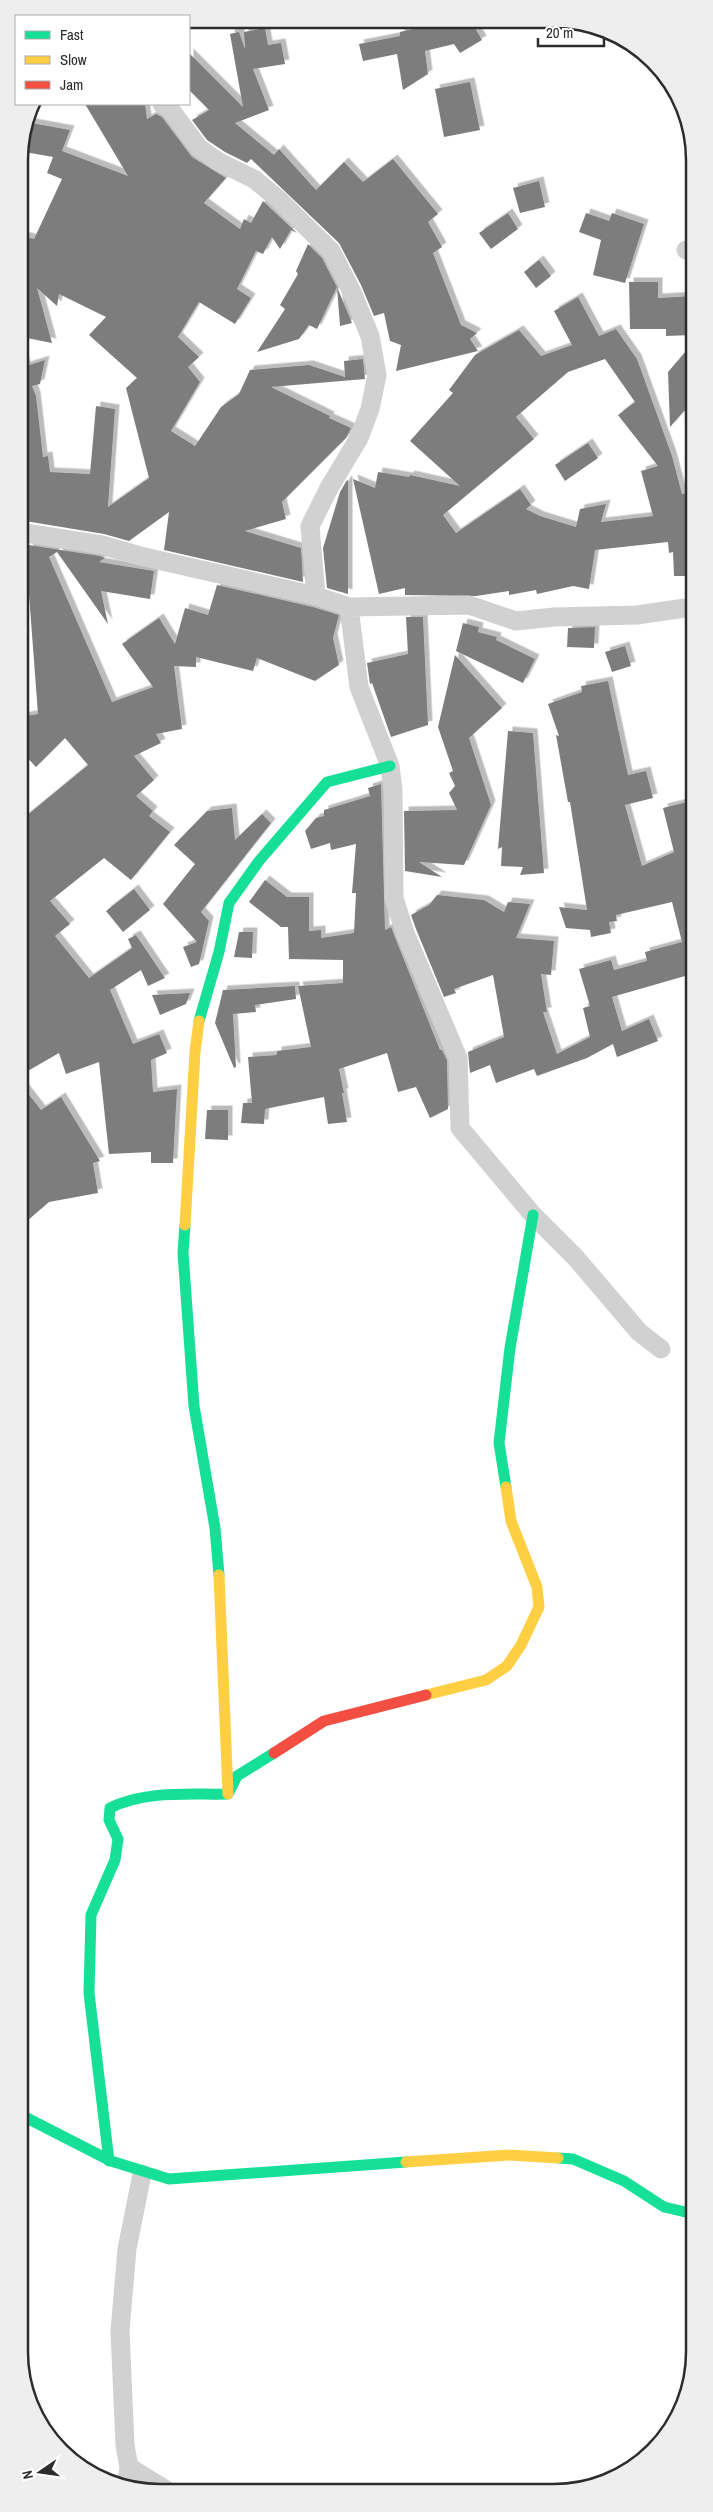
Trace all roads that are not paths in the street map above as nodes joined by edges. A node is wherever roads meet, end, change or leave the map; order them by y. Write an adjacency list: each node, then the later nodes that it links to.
1 (164, 105): 3 (street)
2 (28, 533): 3 (street)
3 (316, 596): 4 (street)
4 (349, 607): 5 (street); 6 (street)
5 (686, 608)
6 (390, 766): 7 (street); 9 (street)
7 (533, 1215): 8 (street); 9 (street)
8 (661, 1350)
9 (228, 1794): 11 (street)
10 (28, 2119): 11 (street)
11 (109, 2161): 12 (street)
12 (142, 2174): 13 (street); 14 (street)
13 (685, 2212)
14 (129, 2467): 15 (street); 16 (street)
15 (127, 2480)
16 (157, 2484)

